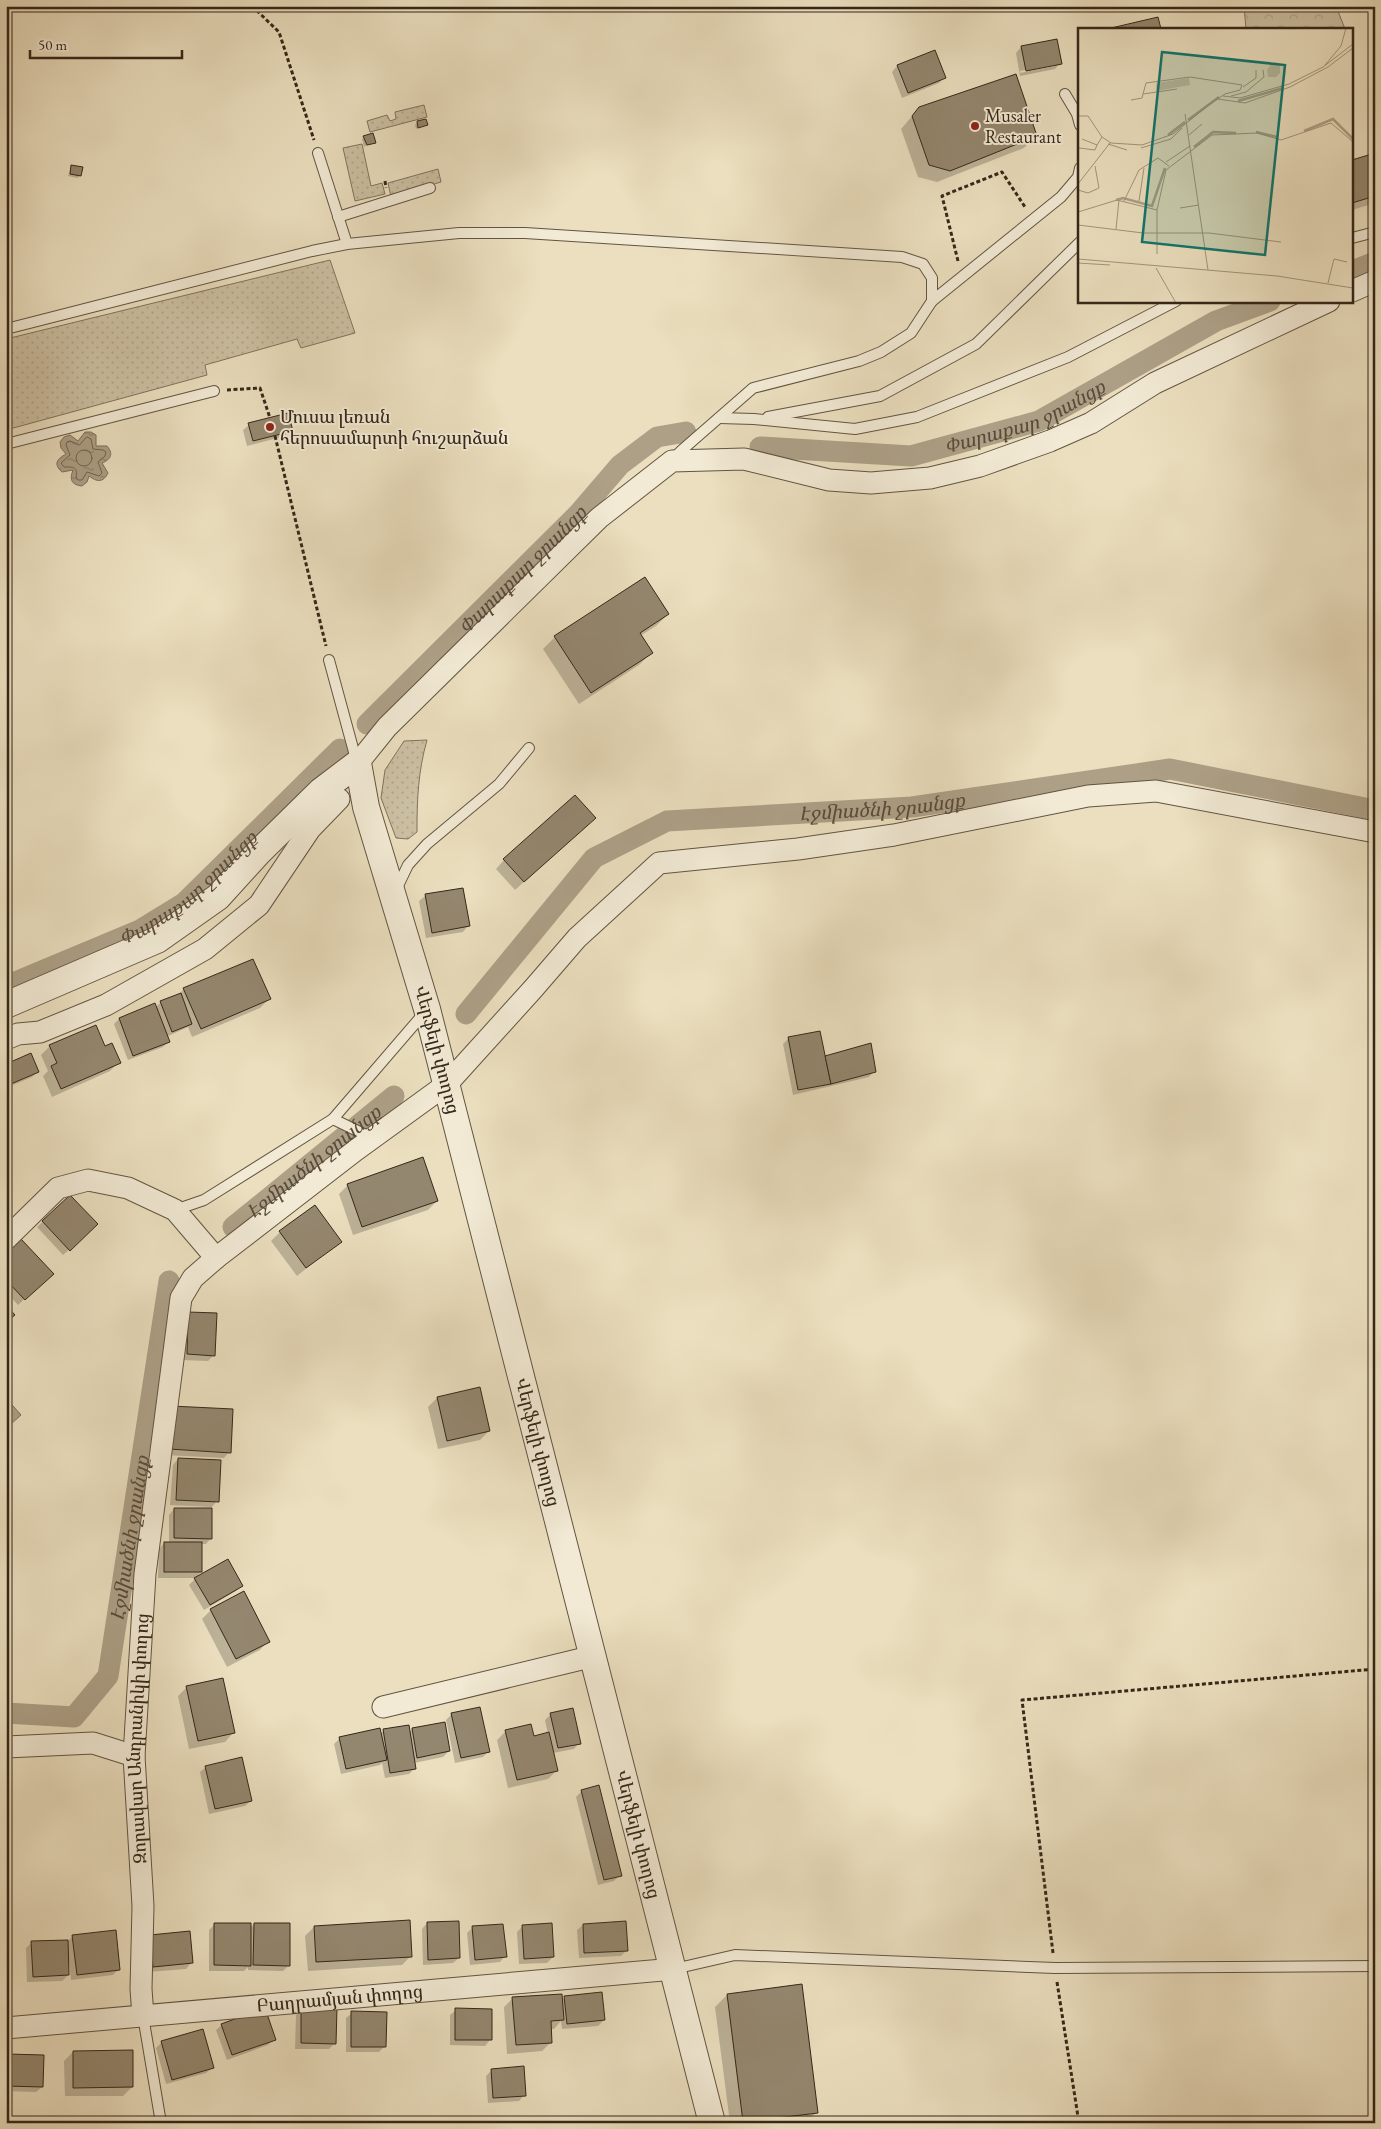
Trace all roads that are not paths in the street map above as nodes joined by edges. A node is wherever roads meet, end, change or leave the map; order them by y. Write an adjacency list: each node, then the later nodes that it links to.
1 (1064, 94): 2 (lane)
2 (1078, 118)
3 (318, 153): 6 (lane)
4 (1078, 177): 13 (lane)
5 (430, 188): 6 (lane)
6 (338, 217): 9 (lane)
7 (1375, 232): 8 (lane)
8 (1354, 237)
9 (347, 244): 13 (lane); 16 (lane)
10 (1078, 244): 19 (lane)
11 (1375, 281): 12 (street)
12 (1354, 290)
13 (932, 301): 18 (lane)
14 (1174, 302): 19 (lane)
15 (1327, 302): 21 (street)
16 (6, 329)
17 (214, 391): 20 (lane)
18 (719, 418): 19 (lane); 21 (lane)
19 (754, 419)
20 (6, 444)
21 (672, 461): 24 (street)
22 (328, 655): 24 (lane)
23 (528, 748): 29 (lane)
24 (358, 763): 26 (street); 27 (street, Վերֆելի փողոց)
25 (339, 799): 26 (street); 27 (street); 32 (street)
26 (311, 800): 30 (street)
27 (366, 807): 29 (street, Վերֆելի փողոց)
28 (1375, 832): 33 (street, Զորավար Անդրանիկի փողոց)
29 (393, 895): 31 (street, Վերֆելի փողոց)
30 (6, 1005)
31 (427, 1009): 33 (street, Վերֆելի փողոց); 34 (lane)
32 (6, 1039)
33 (447, 1084): 35 (street, Զորավար Անդրանիկի փողոց); 39 (street, Վերֆելի փողոց)
34 (335, 1121): 35 (lane); 36 (lane)
35 (368, 1136): 38 (street, Զորավար Անդրանիկի փողոց)
36 (175, 1210): 37 (street); 38 (street)
37 (6, 1240)
38 (216, 1258): 42 (street, Զորավար Անդրանիկի փողոց)
39 (594, 1656): 40 (street); 44 (street, Վերֆելի փողոց)
40 (383, 1707)
41 (6, 1747): 42 (street)
42 (134, 1756): 45 (street, Զորավար Անդրանիկի փողոց)
43 (1375, 1966): 44 (lane)
44 (674, 1969): 45 (street, Բաղրամյան փողոց); 48 (street, Վերֆելի փողոց)
45 (142, 2016): 46 (street, Բաղրամյան փողոց); 47 (lane)
46 (6, 2028)
47 (161, 2123)
48 (712, 2123)

